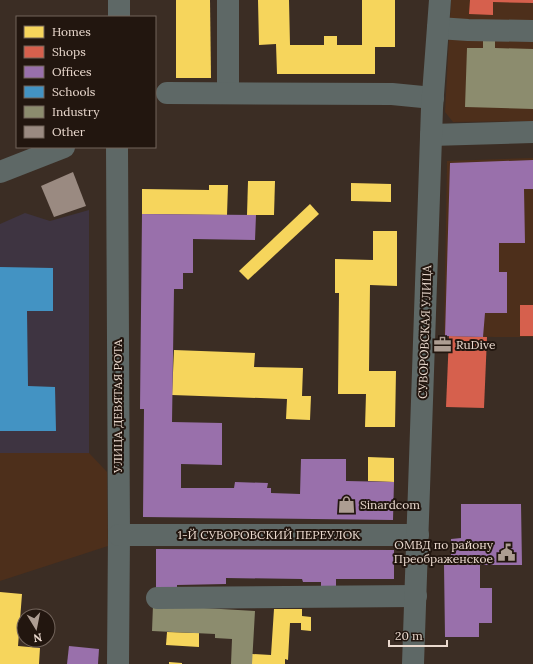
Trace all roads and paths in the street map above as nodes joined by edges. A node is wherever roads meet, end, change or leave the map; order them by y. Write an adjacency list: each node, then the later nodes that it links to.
1 (119, 0): 4 (street)
2 (228, 0): 8 (street)
3 (440, 0): 5 (street, СУВОРОВСКАЯ УЛИЦА)
4 (119, 16)
5 (438, 28): 6 (street); 9 (street, СУВОРОВСКАЯ УЛИЦА)
6 (533, 31)
7 (167, 93): 8 (street)
8 (228, 93): 9 (street)
9 (433, 98): 11 (street, СУВОРОВСКАЯ УЛИЦА)
10 (533, 132): 11 (street)
11 (431, 135): 16 (street, СУВОРОВСКАЯ УЛИЦА)
12 (61, 148): 14 (street)
13 (118, 148): 15 (street, УЛИЦА ДЕВЯТАЯ РОТА)
14 (0, 172)
15 (119, 535): 16 (street, 1-Й СУВОРОВСКИЙ ПЕРЕУЛОК); 19 (street, УЛИЦА ДЕВЯТАЯ РОТА)
16 (418, 535): 17 (street, СУВОРОВСКАЯ УЛИЦА)
17 (416, 596): 18 (street); 20 (street, СУВОРОВСКАЯ УЛИЦА)
18 (157, 598)
19 (118, 664)
20 (413, 664)

